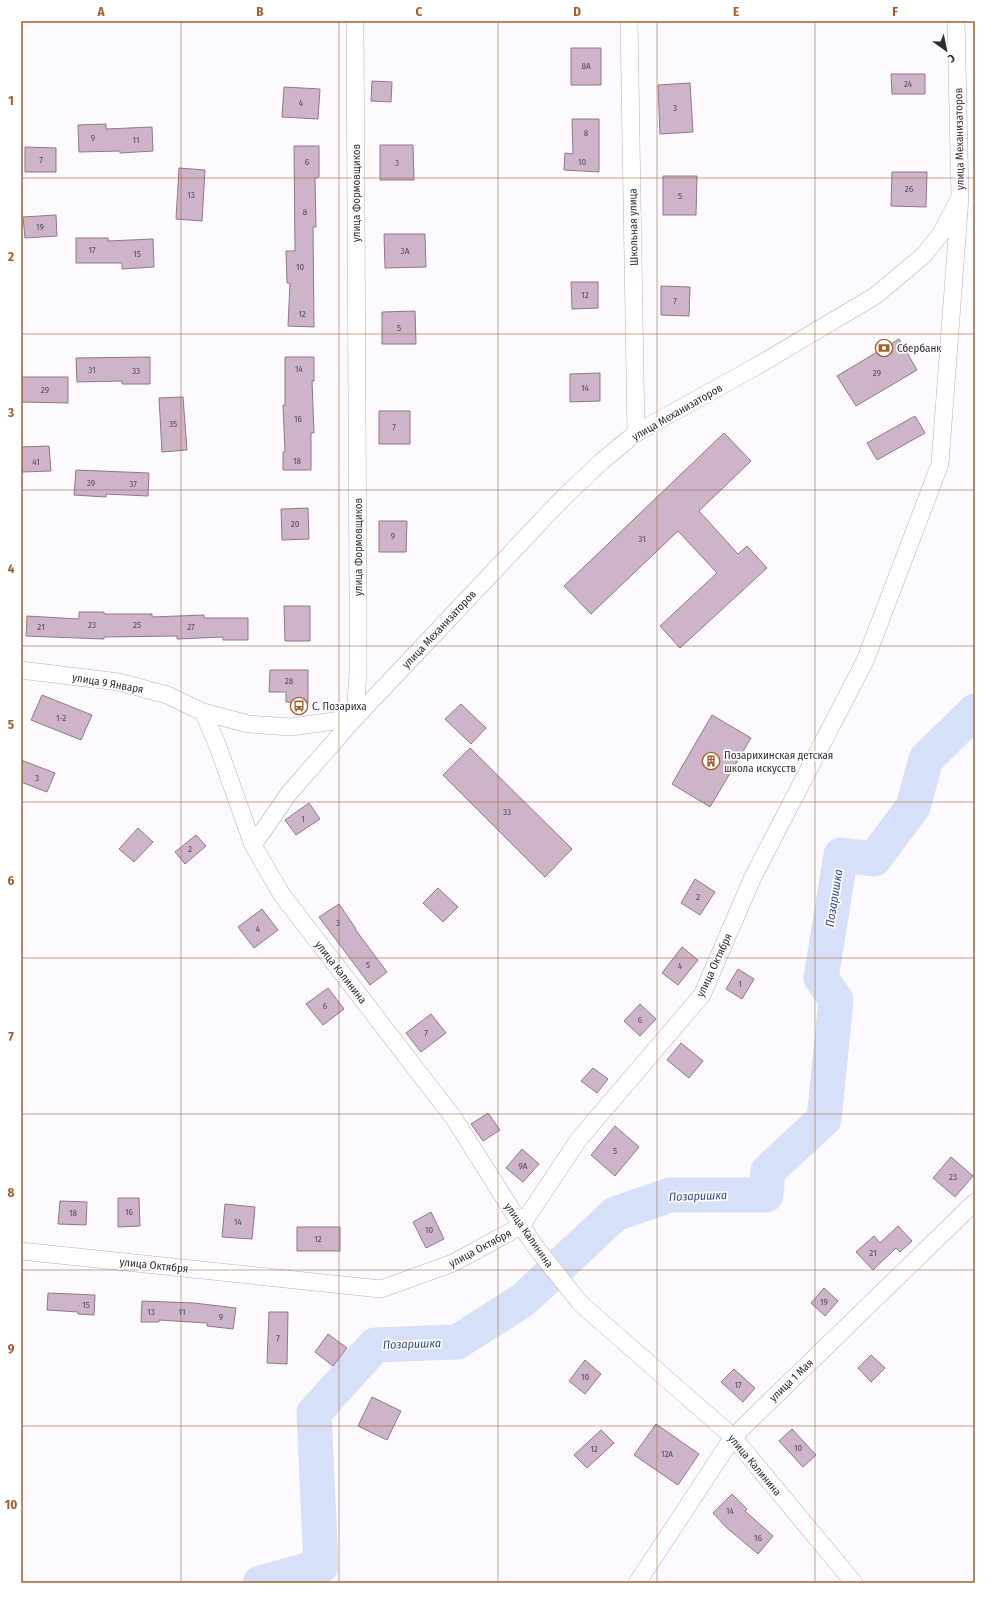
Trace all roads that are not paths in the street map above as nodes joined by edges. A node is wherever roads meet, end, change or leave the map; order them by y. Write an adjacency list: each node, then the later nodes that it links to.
1 (355, 21): 8 (street, улица Формовщиков)
2 (629, 21): 5 (street, Школьная улица)
3 (956, 21): 4 (street, улица Механизаторов)
4 (960, 197): 5 (street, улица Механизаторов); 11 (street, улица Октября)
5 (636, 433): 8 (street, улица Механизаторов)
6 (23, 673): 7 (street, улица 9 Января)
7 (203, 712): 8 (street, улица 9 Января); 9 (street, улица Калинина)
8 (355, 718): 9 (street, улица Механизаторов)
9 (253, 845): 11 (street, улица Калинина)
10 (975, 1202): 13 (street, улица 1 Мая)
11 (520, 1226): 12 (street, улица Октября); 13 (street, улица Калинина)
12 (21, 1251)
13 (733, 1437): 14 (street, улица 1 Мая); 15 (street, улица Калинина)
14 (637, 1583)
15 (854, 1583)

